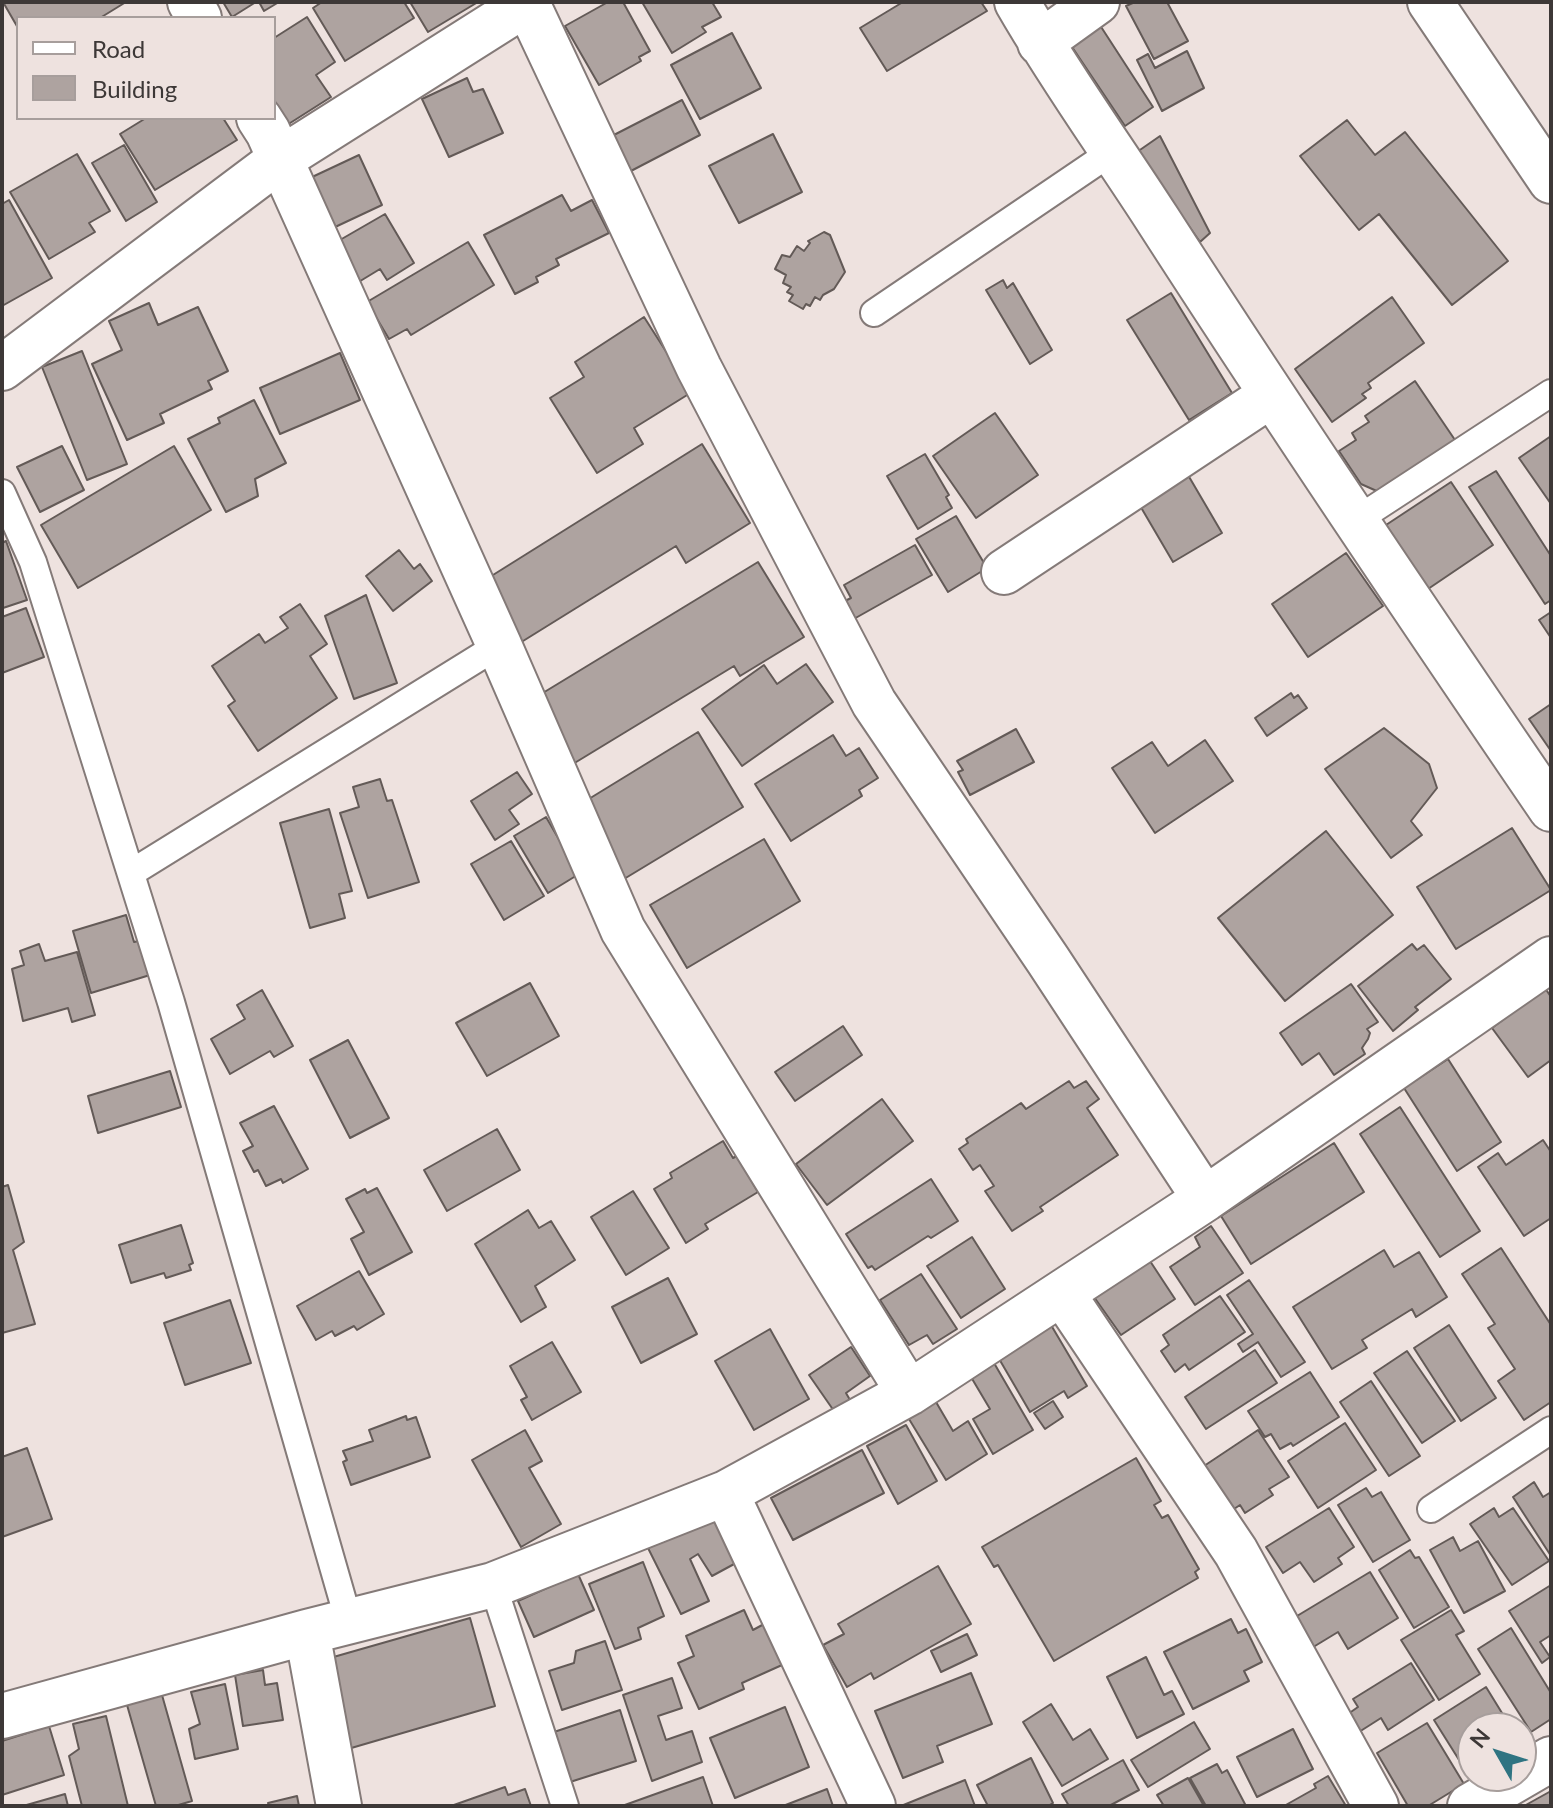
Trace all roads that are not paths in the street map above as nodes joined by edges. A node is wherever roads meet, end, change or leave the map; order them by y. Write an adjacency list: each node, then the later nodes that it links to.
1 (1017, 2): 5 (street)
2 (1097, 2): 5 (street)
3 (1430, 2): 9 (street)
4 (528, 3): 8 (street); 21 (street)
5 (1040, 43): 7 (street)
6 (260, 120): 8 (street)
7 (1113, 151): 10 (lane); 13 (street)
8 (279, 160): 11 (street); 17 (street)
9 (1551, 181)
10 (874, 313)
11 (2, 368)
12 (1551, 393): 15 (lane)
13 (1271, 395): 15 (street); 16 (street)
14 (2, 493): 19 (lane)
15 (1355, 521): 18 (street)
16 (1004, 572)
17 (499, 645): 19 (lane); 23 (street)
18 (1551, 809)
19 (131, 873): 28 (lane)
20 (1551, 959): 21 (street)
21 (1205, 1199): 22 (street)
22 (1062, 1293): 23 (street); 35 (street)
23 (909, 1393): 25 (street)
24 (1551, 1430): 26 (lane)
25 (726, 1493): 27 (street); 34 (street)
26 (1431, 1509)
27 (493, 1585): 28 (street); 33 (lane)
28 (349, 1622): 29 (street)
29 (307, 1632): 30 (street); 32 (street)
30 (2, 1716)
31 (1551, 1759): 36 (street)
32 (339, 1806)
33 (565, 1806)
34 (873, 1806)
35 (1376, 1806)
36 (1470, 1806)

